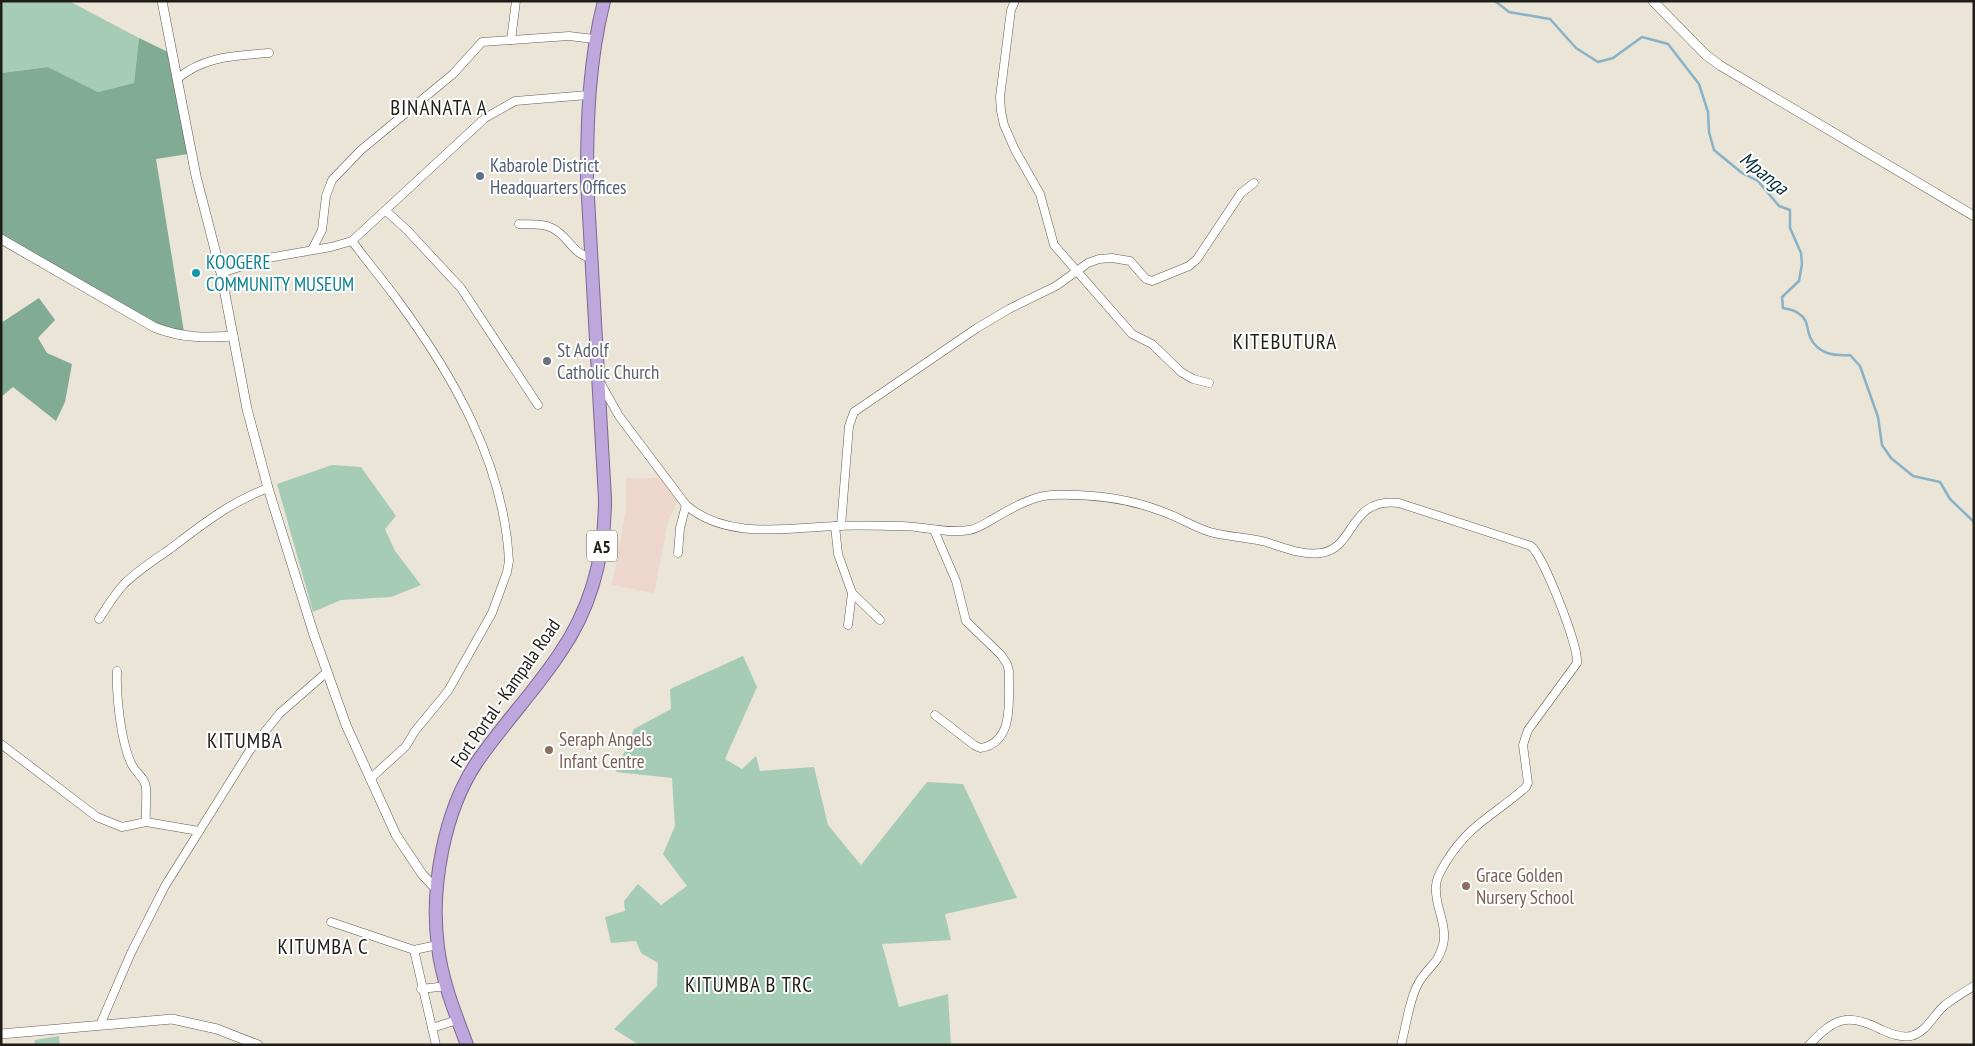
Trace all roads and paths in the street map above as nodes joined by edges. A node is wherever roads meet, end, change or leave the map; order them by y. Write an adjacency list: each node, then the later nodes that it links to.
1 (162, 1): 9 (street)
2 (516, 1): 7 (street)
3 (604, 1): 6 (highway, Fort Portal - Kampala Road / A5)
4 (1015, 1): 19 (street)
5 (1653, 1): 13 (street)
6 (594, 39): 7 (street); 10 (highway, Fort Portal - Kampala Road / A5)
7 (511, 40): 17 (street)
8 (268, 53): 9 (street)
9 (177, 79): 20 (street)
10 (588, 95): 12 (street); 18 (highway, Fort Portal - Kampala Road / A5)
11 (1254, 183): 19 (street)
12 (386, 211): 16 (street); 24 (street)
13 (1974, 216)
14 (519, 224): 18 (street)
15 (1, 238): 21 (street)
16 (352, 240): 17 (street); 38 (street)
17 (312, 250): 20 (street)
18 (593, 258): 22 (highway, Fort Portal - Kampala Road / A5)
19 (1075, 271): 23 (street); 27 (street)
20 (221, 273): 21 (street)
21 (234, 336): 25 (street)
22 (598, 381): 26 (street); 41 (highway, Fort Portal - Kampala Road / A5)
23 (1208, 383)
24 (538, 405)
25 (268, 488): 31 (street); 35 (street)
26 (686, 505): 27 (street); 29 (street)
27 (838, 526): 28 (street); 30 (street)
28 (934, 530): 36 (street); 55 (street)
29 (678, 553)
30 (852, 593): 32 (street); 33 (street)
31 (99, 619)
32 (880, 620)
33 (848, 625)
34 (118, 671): 39 (street)
35 (327, 672): 38 (street); 40 (street)
36 (935, 715)
37 (1, 744): 39 (street)
38 (370, 779): 41 (street)
39 (146, 822): 40 (street)
40 (199, 831): 49 (street)
41 (437, 890): 43 (highway, Fort Portal - Kampala Road / A5)
42 (331, 922): 44 (street)
43 (438, 946): 44 (street); 45 (highway, Fort Portal - Kampala Road / A5)
44 (414, 950): 47 (street)
45 (447, 986): 47 (street); 48 (highway, Fort Portal - Kampala Road / A5)
46 (1974, 986): 56 (street)
47 (421, 988): 50 (street)
48 (457, 1020): 50 (street); 54 (highway, Fort Portal - Kampala Road / A5)
49 (100, 1024): 51 (street); 52 (street)
50 (432, 1028): 53 (street)
51 (1, 1034)
52 (258, 1045)
53 (436, 1045)
54 (468, 1045)
55 (1401, 1045)
56 (1809, 1045)

